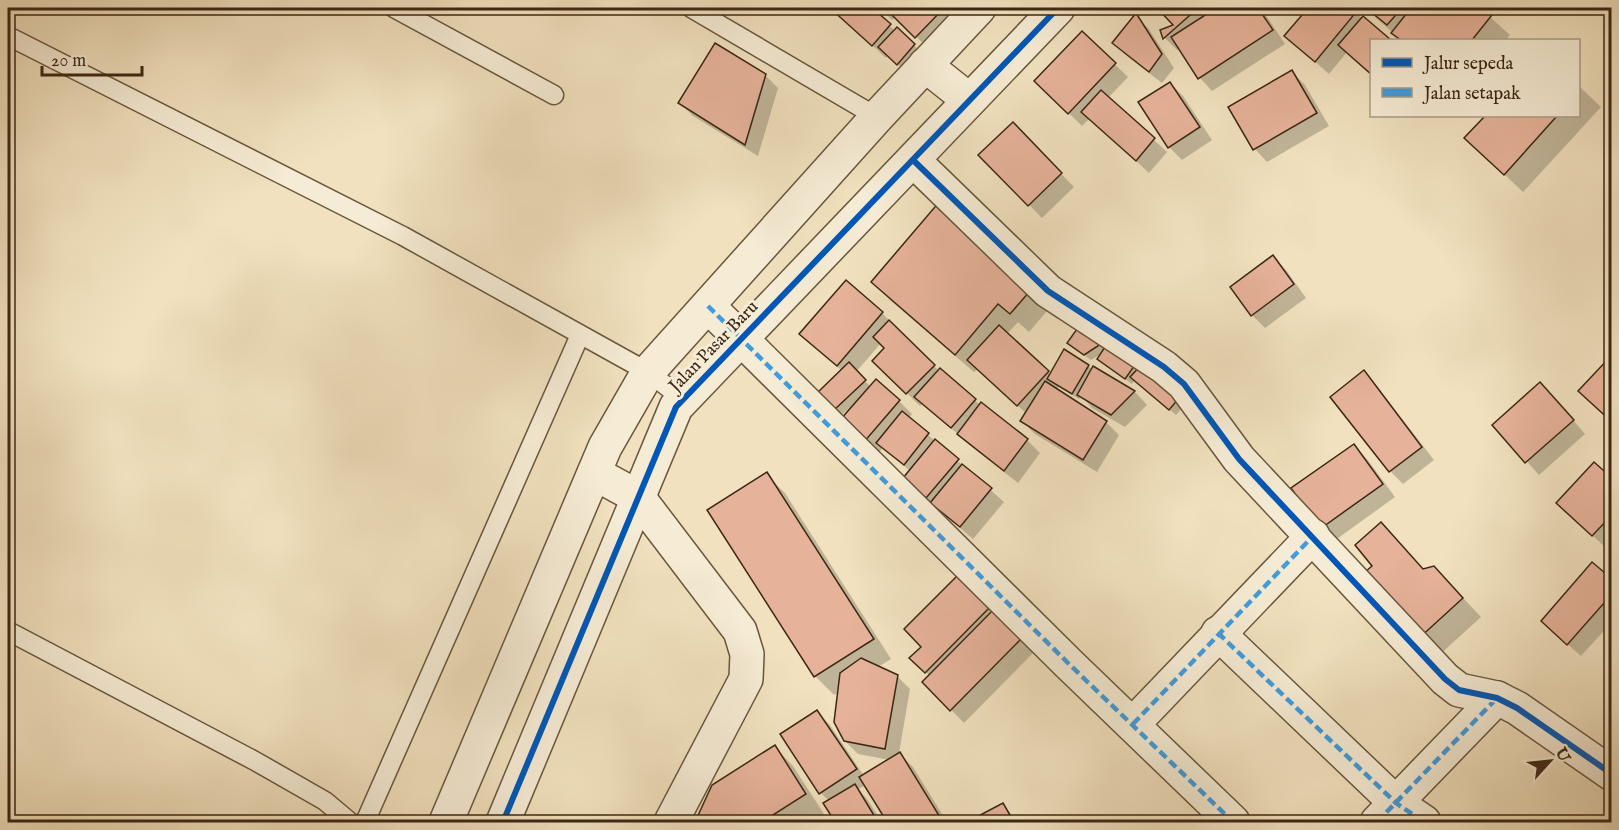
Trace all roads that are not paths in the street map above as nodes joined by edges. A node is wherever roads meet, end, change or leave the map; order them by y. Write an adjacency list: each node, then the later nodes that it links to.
1 (394, 8): 7 (lane)
2 (691, 8): 9 (lane)
3 (979, 8): 6 (street, Jalan Pasar Baru)
4 (1058, 8): 8 (street, Jalan Pasar Baru)
5 (8, 36): 12 (lane)
6 (925, 65): 8 (street); 9 (street, Jalan Pasar Baru)
7 (554, 95)
8 (969, 100): 10 (street, Jalan Pasar Baru)
9 (877, 117): 11 (street, Jalan Pasar Baru)
10 (913, 160): 13 (street, Jalan Pasar Baru); 18 (street)
11 (708, 306): 13 (street); 14 (street, Jalan Pasar Baru)
12 (580, 335): 14 (lane); 28 (lane)
13 (741, 338): 15 (street, Jalan Pasar Baru); 22 (street)
14 (648, 372): 15 (lane); 16 (street, Jalan Pasar Baru)
15 (683, 399): 17 (street, Jalan Pasar Baru)
16 (594, 473): 17 (street); 24 (street, Jalan Pasar Baru)
17 (638, 497): 26 (street, Jalan Pasar Baru); 30 (street)
18 (1313, 536): 20 (street); 21 (street)
19 (8, 631): 27 (lane)
20 (1218, 633): 22 (street); 25 (street)
21 (1497, 698): 23 (street); 25 (street)
22 (1133, 724): 31 (street)
23 (1611, 774)
24 (462, 785): 26 (street); 29 (street, Jalan Pasar Baru)
25 (1386, 813): 32 (street)
26 (506, 814)
27 (350, 822)
28 (365, 822)
29 (446, 822)
30 (671, 822)
31 (1233, 822)
32 (1424, 822)

